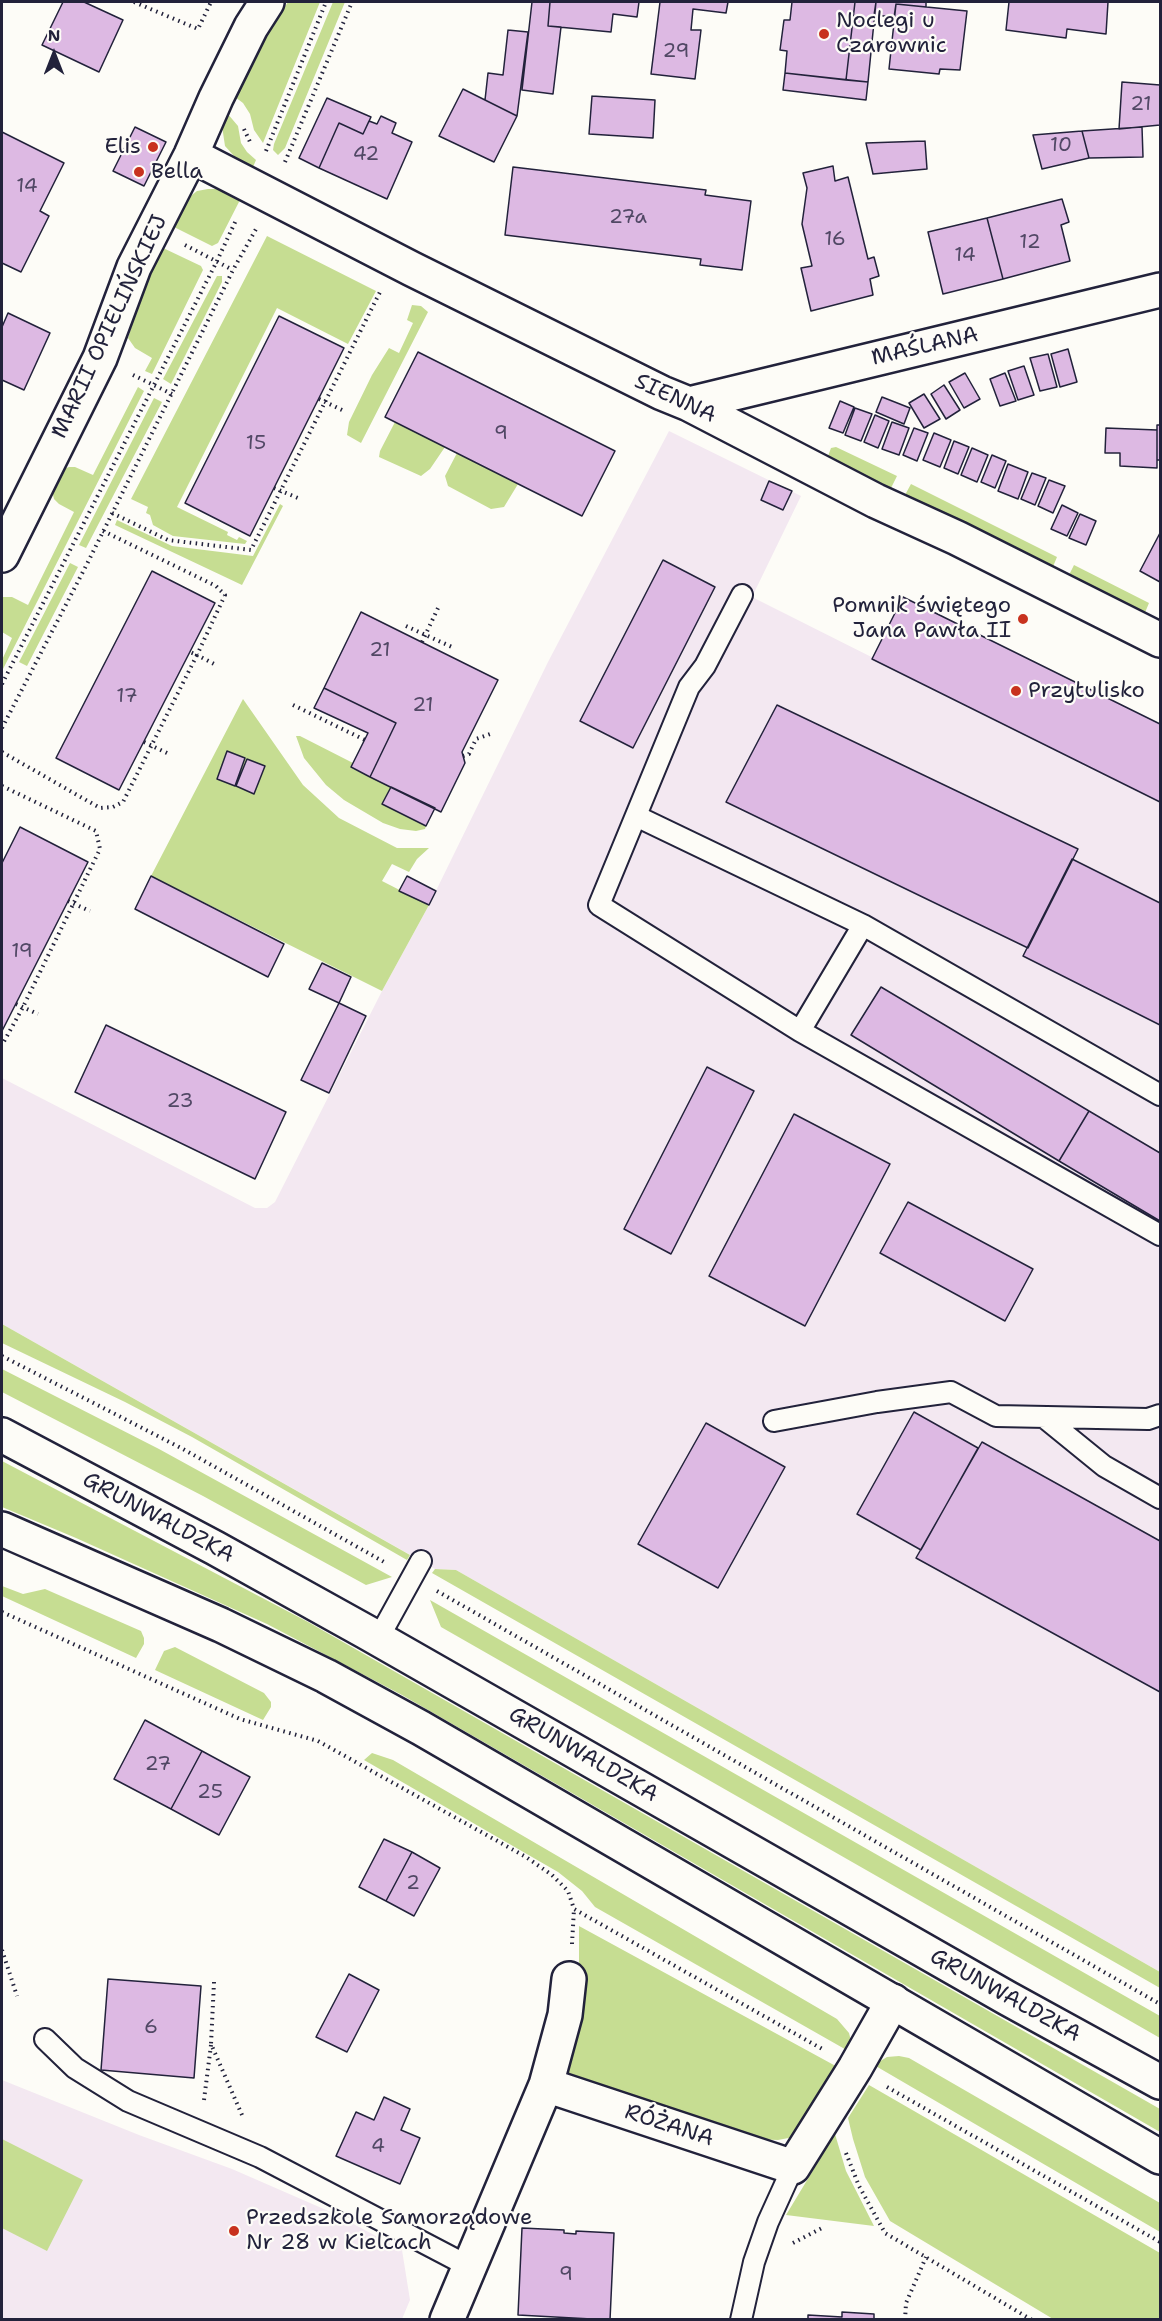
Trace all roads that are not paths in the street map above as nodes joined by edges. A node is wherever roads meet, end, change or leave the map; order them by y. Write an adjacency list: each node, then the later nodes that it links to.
1 (267, 2): 2 (street, MARII OPIELIŃSKIEJ)
2 (191, 155): 4 (street, SIENNA); 5 (street, MARII OPIELIŃSKIEJ)
3 (1161, 291): 4 (street, MAŚLANA)
4 (689, 404): 7 (street, SIENNA)
5 (2, 555)
6 (742, 595): 8 (lane)
7 (1161, 640)
8 (636, 816): 9 (lane); 10 (lane)
9 (863, 924): 10 (lane); 11 (lane)
10 (800, 1031): 12 (lane)
11 (1161, 1095)
12 (1161, 1235)
13 (1161, 1415): 14 (lane)
14 (1045, 1418): 15 (lane); 17 (lane)
15 (774, 1422)
16 (2, 1435): 20 (street, GRUNWALDZKA)
17 (1161, 1498)
18 (2, 1528): 22 (street)
19 (421, 1561): 20 (lane)
20 (378, 1639): 24 (street, GRUNWALDZKA)
21 (569, 1978): 25 (street)
22 (893, 2001): 26 (street); 27 (street)
23 (45, 2039): 28 (lane)
24 (1161, 2082)
25 (546, 2085): 27 (street, RÓŻANA); 28 (street)
26 (1161, 2157)
27 (793, 2167): 30 (lane)
28 (470, 2267): 29 (street)
29 (447, 2319)
30 (741, 2319)

